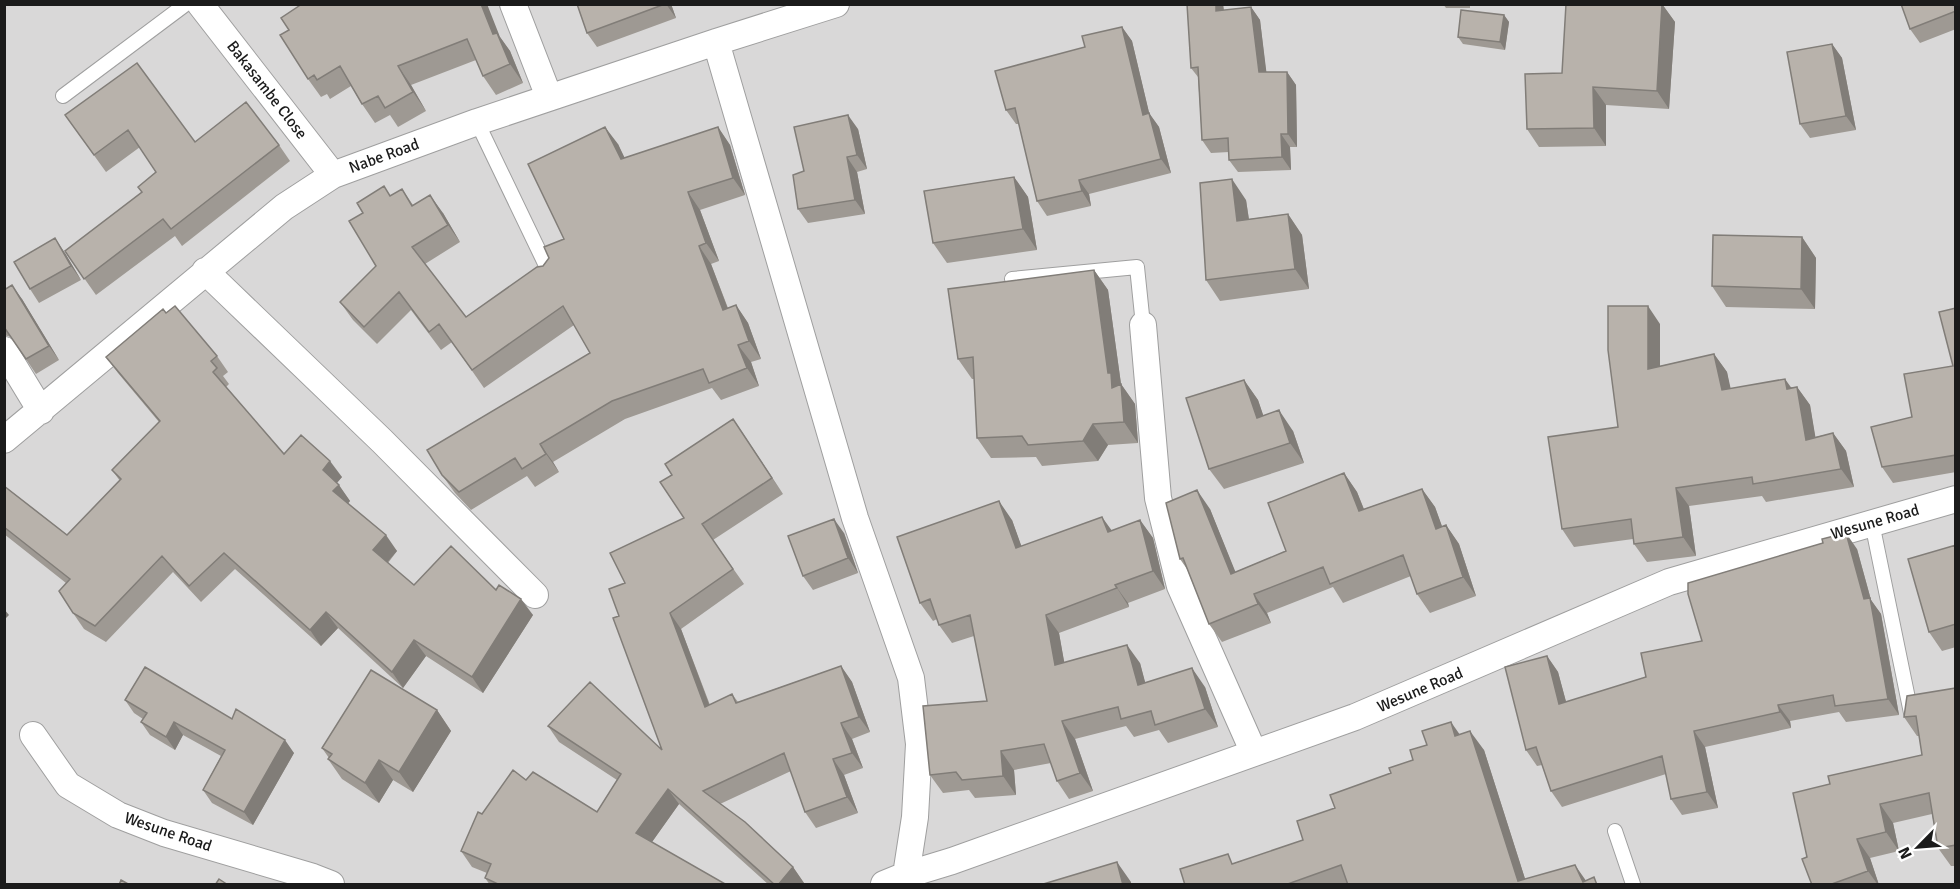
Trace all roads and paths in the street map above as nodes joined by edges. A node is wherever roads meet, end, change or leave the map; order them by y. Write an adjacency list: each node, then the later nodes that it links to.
1 (186, 4): 6 (lane)
2 (200, 4): 9 (street, Bakasambe Close)
3 (513, 4): 7 (street)
4 (836, 4): 5 (street, Nabe Road)
5 (716, 42): 7 (street, Nabe Road); 24 (street)
6 (63, 96)
7 (549, 97): 8 (street, Nabe Road)
8 (477, 122): 9 (street, Nabe Road); 11 (lane)
9 (333, 176): 10 (street, Nabe Road)
10 (206, 271): 15 (street, Nabe Road); 19 (street)
11 (551, 276)
12 (1012, 279): 13 (lane)
13 (1143, 325): 22 (street)
14 (4, 350): 15 (street)
15 (41, 411): 16 (street, Nabe Road)
16 (4, 440)
17 (1956, 499): 18 (street, Wesune Road)
18 (1872, 523): 20 (lane); 22 (street, Wesune Road)
19 (535, 595)
20 (1912, 721)
21 (33, 735): 25 (street, Wesune Road)
22 (1254, 753): 24 (street, Wesune Road)
23 (1615, 831): 26 (lane)
24 (895, 880)
25 (330, 885)
26 (1633, 885)

